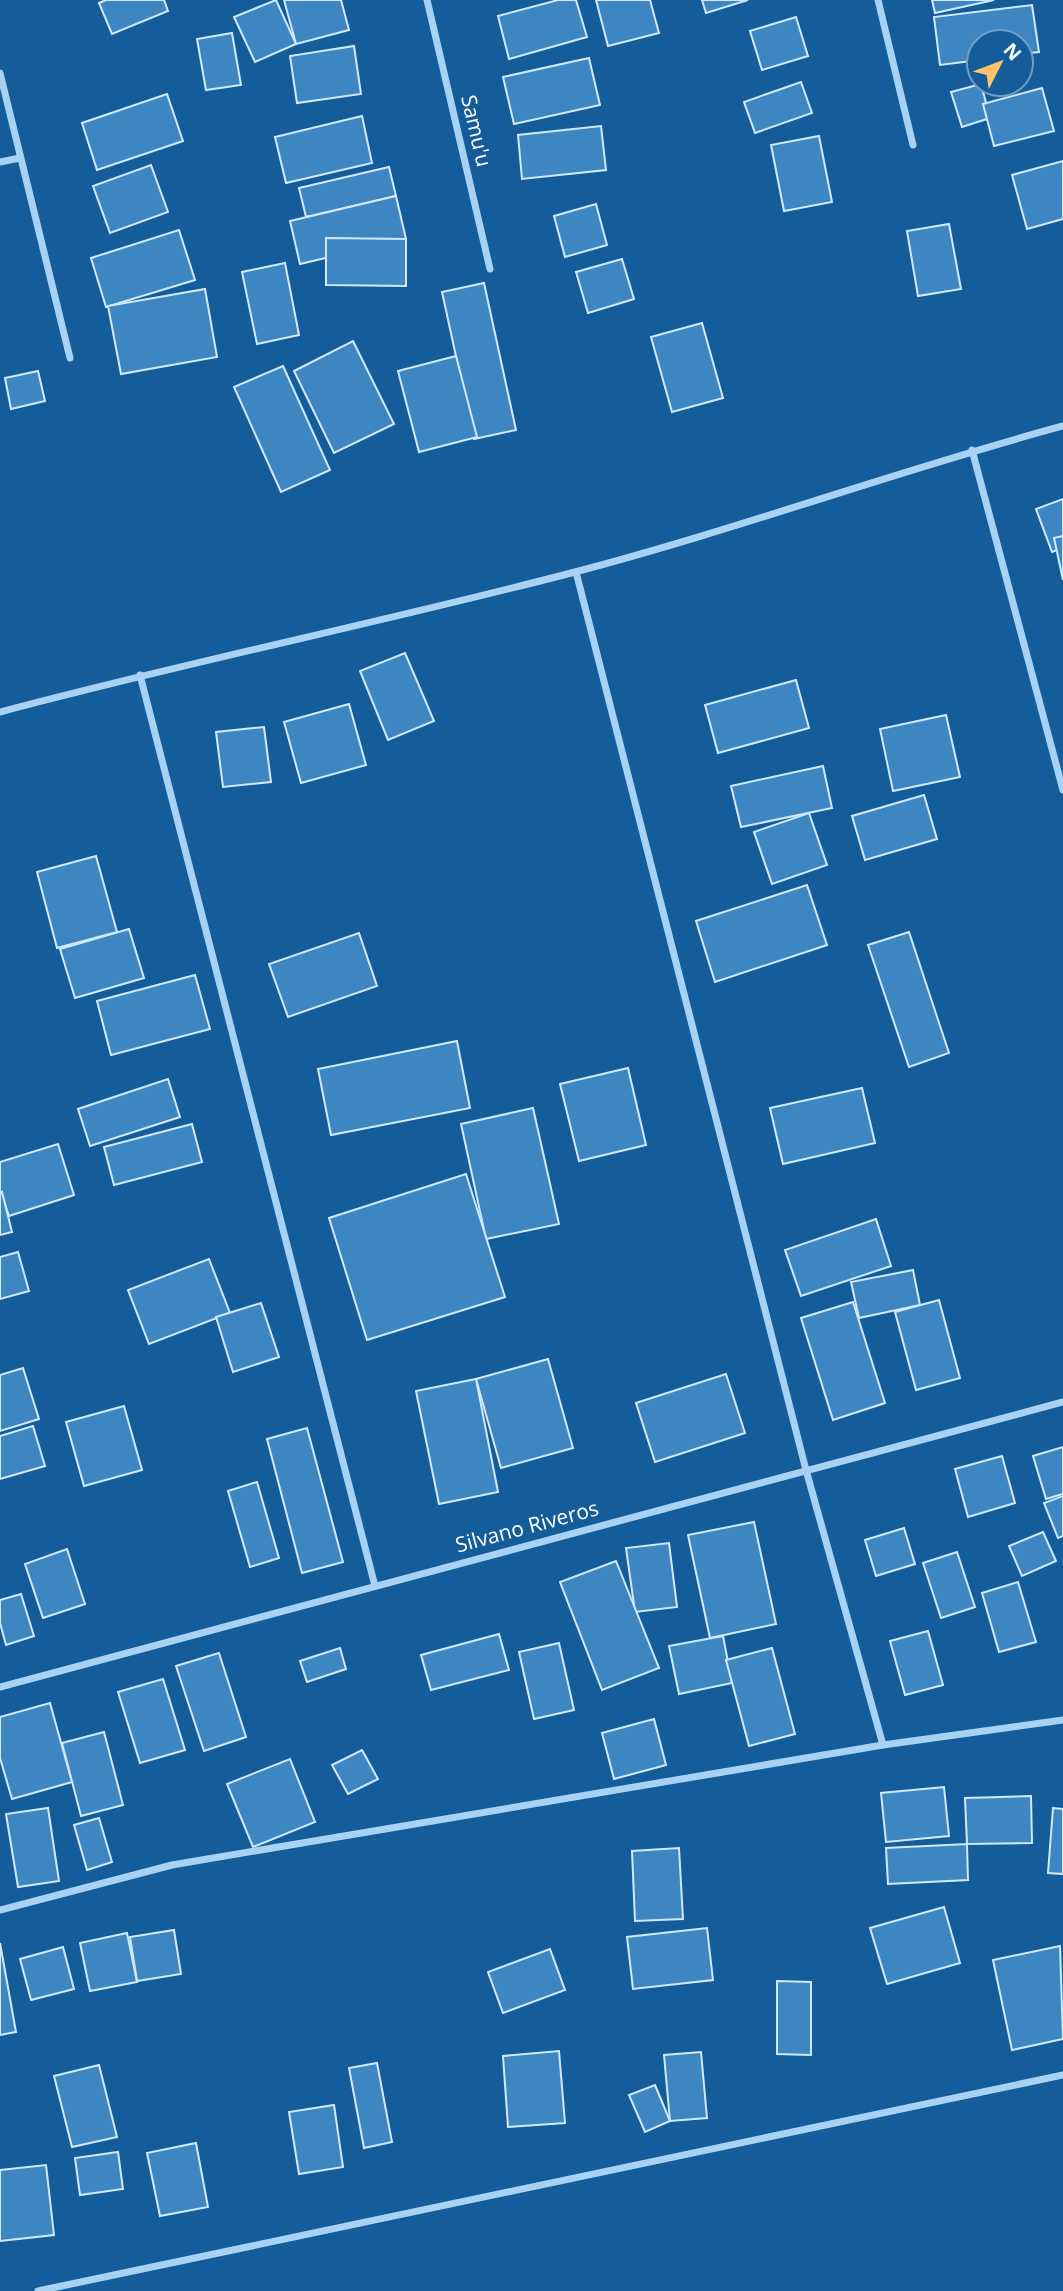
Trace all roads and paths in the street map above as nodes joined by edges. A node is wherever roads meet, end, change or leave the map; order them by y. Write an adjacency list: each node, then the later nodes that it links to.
1 (427, 0): 7 (street, Samu'u)
2 (878, 0): 4 (street)
3 (0, 73): 5 (street)
4 (913, 145)
5 (20, 158): 6 (street); 8 (street)
6 (0, 162)
7 (490, 269)
8 (70, 358)
9 (1063, 426): 10 (street)
10 (972, 450): 11 (street); 14 (street)
11 (576, 572): 12 (street); 16 (street)
12 (140, 675): 13 (street); 17 (street)
13 (0, 712)
14 (1063, 790)
15 (1063, 1402): 16 (street, Silvano Riveros)
16 (806, 1470): 17 (street, Silvano Riveros); 20 (street)
17 (375, 1586): 18 (street, Silvano Riveros)
18 (0, 1686)
19 (1063, 1720): 20 (street)
20 (883, 1745): 21 (street)
21 (0, 1910)
22 (1063, 2075): 23 (street)
23 (38, 2291)

